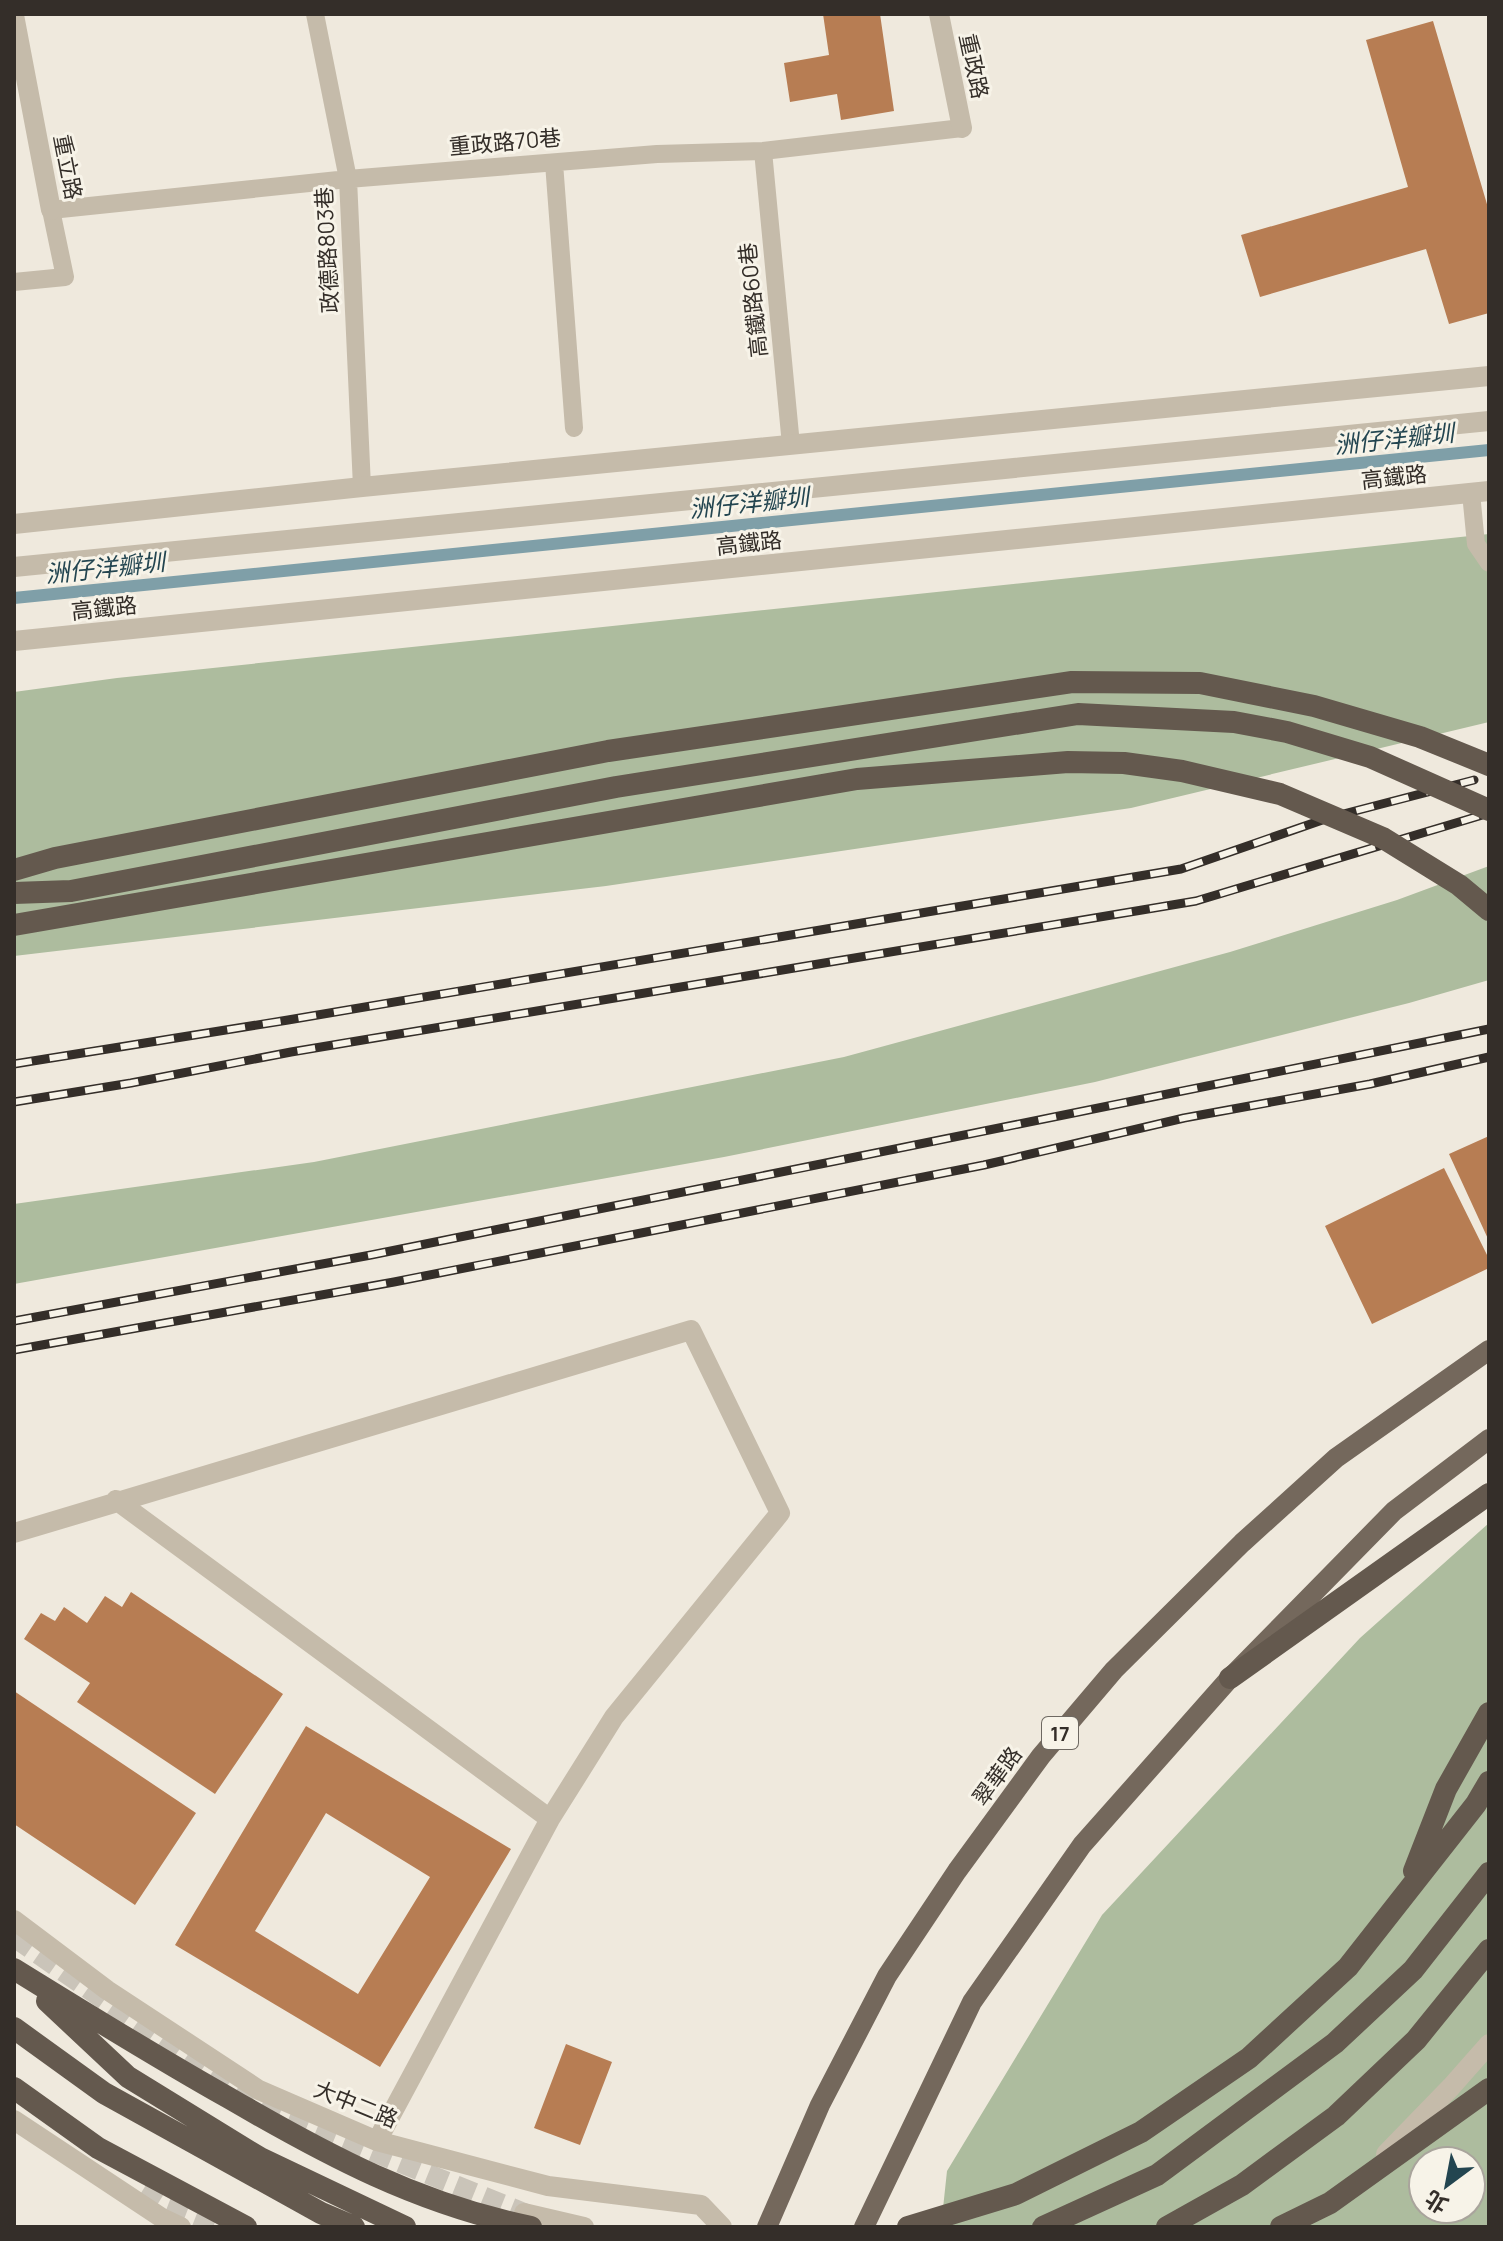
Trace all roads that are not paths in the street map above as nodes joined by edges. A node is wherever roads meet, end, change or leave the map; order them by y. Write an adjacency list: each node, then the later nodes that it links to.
1 (315, 14): 7 (lane, 政德路803巷)
2 (939, 14): 4 (street, 重政路)
3 (14, 15): 8 (street, 重立路)
4 (962, 128): 5 (lane, 重政路70巷)
5 (763, 151): 6 (lane, 重政路70巷); 13 (lane, 高鐵路60巷)
6 (554, 163): 7 (lane, 重政路70巷); 12 (lane)
7 (348, 179): 8 (lane, 重政路70巷); 14 (lane, 政德路803巷)
8 (51, 210): 9 (lane, 重立路)
9 (14, 282)
10 (1489, 376): 13 (street)
11 (1489, 421): 18 (street)
12 (574, 428)
13 (791, 445): 14 (street)
14 (362, 487): 16 (street)
15 (1480, 492): 17 (lane); 19 (street, 高鐵路)
16 (14, 524)
17 (1489, 563)
18 (14, 567)
19 (14, 641)
20 (1489, 765): 22 (highway)
21 (1489, 810): 23 (highway, bridge)
22 (14, 870)
23 (14, 893)
24 (1489, 910): 25 (highway, bridge)
25 (14, 925)
26 (1489, 1350): 53 (main road, 翠華路 / 17)
27 (1489, 1439): 31 (main road)
28 (1489, 1494): 31 (highway)
29 (116, 1500): 30 (street); 34 (street); 34 (street)
30 (14, 1533)
31 (1230, 1678): 54 (main road)
32 (1489, 1713): 36 (highway)
33 (1489, 1782): 36 (highway)
34 (550, 1819): 45 (street)
35 (1489, 1873): 56 (highway)
36 (1407, 1889): 55 (highway)
37 (14, 1920): 45 (street, 大中二路)
38 (1489, 1950): 57 (highway)
39 (14, 1969): 46 (highway); 50 (highway)
40 (14, 2028): 49 (highway)
41 (1489, 2044): 58 (street)
42 (14, 2088): 48 (highway)
43 (1489, 2089): 59 (highway)
44 (14, 2120): 47 (street)
45 (377, 2141): 52 (street, 大中二路)
46 (527, 2220): 51 (street)
47 (181, 2227)
48 (246, 2227)
49 (354, 2227)
50 (405, 2227)
51 (584, 2227)
52 (722, 2227)
53 (767, 2227)
54 (864, 2227)
55 (908, 2227)
56 (1043, 2227)
57 (1167, 2227)
58 (1267, 2227)
59 (1281, 2227)

